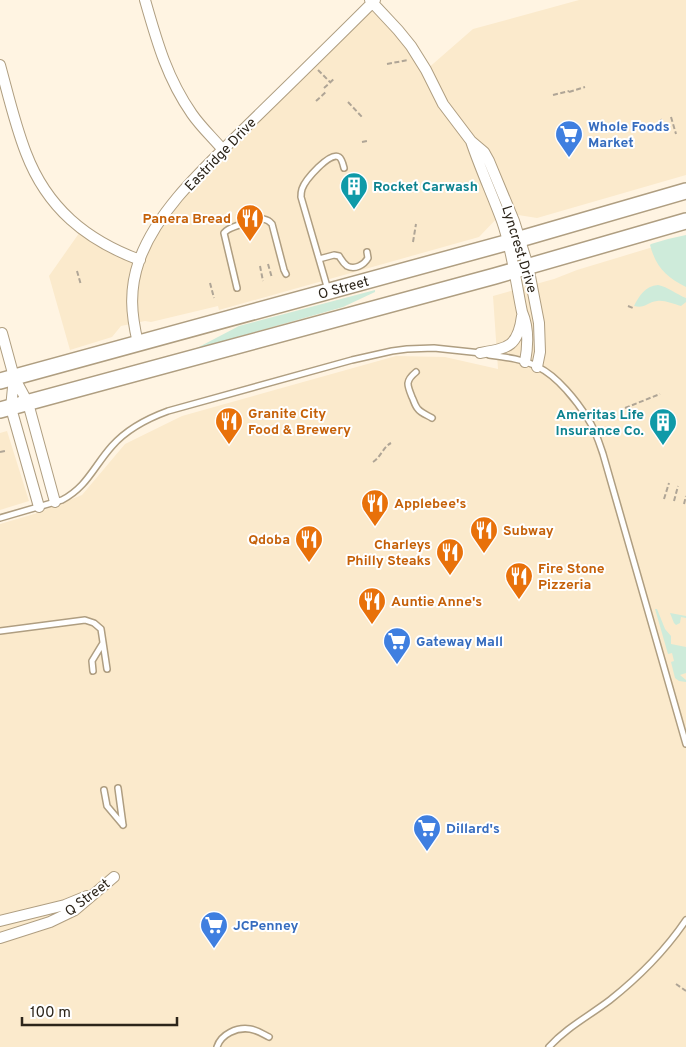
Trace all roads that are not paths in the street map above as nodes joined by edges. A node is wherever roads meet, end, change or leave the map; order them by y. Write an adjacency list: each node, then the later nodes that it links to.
1 (145, 0): 4 (street)
2 (372, 1): 4 (street, Eastridge Drive); 8 (street, Lyncrest Drive)
3 (0, 65): 11 (street)
4 (223, 150): 11 (street, Eastridge Drive)
5 (344, 168): 10 (lane)
6 (686, 191): 8 (main road, O Street)
7 (686, 221): 12 (main road)
8 (514, 241): 12 (street, Lyncrest Drive); 15 (main road, O Street)
9 (367, 252): 10 (lane)
10 (319, 259): 15 (lane)
11 (140, 260): 18 (street, Eastridge Drive)
12 (521, 268): 16 (street, Lyncrest Drive); 21 (street, Lyncrest Drive); 24 (main road)
13 (286, 274): 14 (lane)
14 (237, 288)
15 (328, 291): 18 (main road, O Street)
16 (522, 312): 19 (street); 20 (street, Lyncrest Drive)
17 (2, 333): 23 (street)
18 (138, 343): 23 (main road, O Street)
19 (480, 353): 20 (lane); 27 (lane)
20 (525, 362): 21 (lane)
21 (537, 367): 34 (lane)
22 (416, 372): 26 (lane)
23 (7, 379): 24 (street); 25 (street)
24 (28, 403): 25 (main road); 27 (street)
25 (5, 409): 28 (street)
26 (432, 418)
27 (56, 502): 28 (lane)
28 (39, 507): 29 (lane)
29 (0, 518)
30 (0, 631): 31 (lane)
31 (103, 643): 32 (lane); 33 (lane)
32 (107, 669)
33 (93, 670)
34 (686, 744)
35 (118, 788): 36 (lane)
36 (104, 790)
37 (686, 920): 42 (lane)
38 (0, 921): 39 (street, Q Street)
39 (0, 938)
40 (269, 1037): 41 (lane)
41 (216, 1047)
42 (549, 1047)

